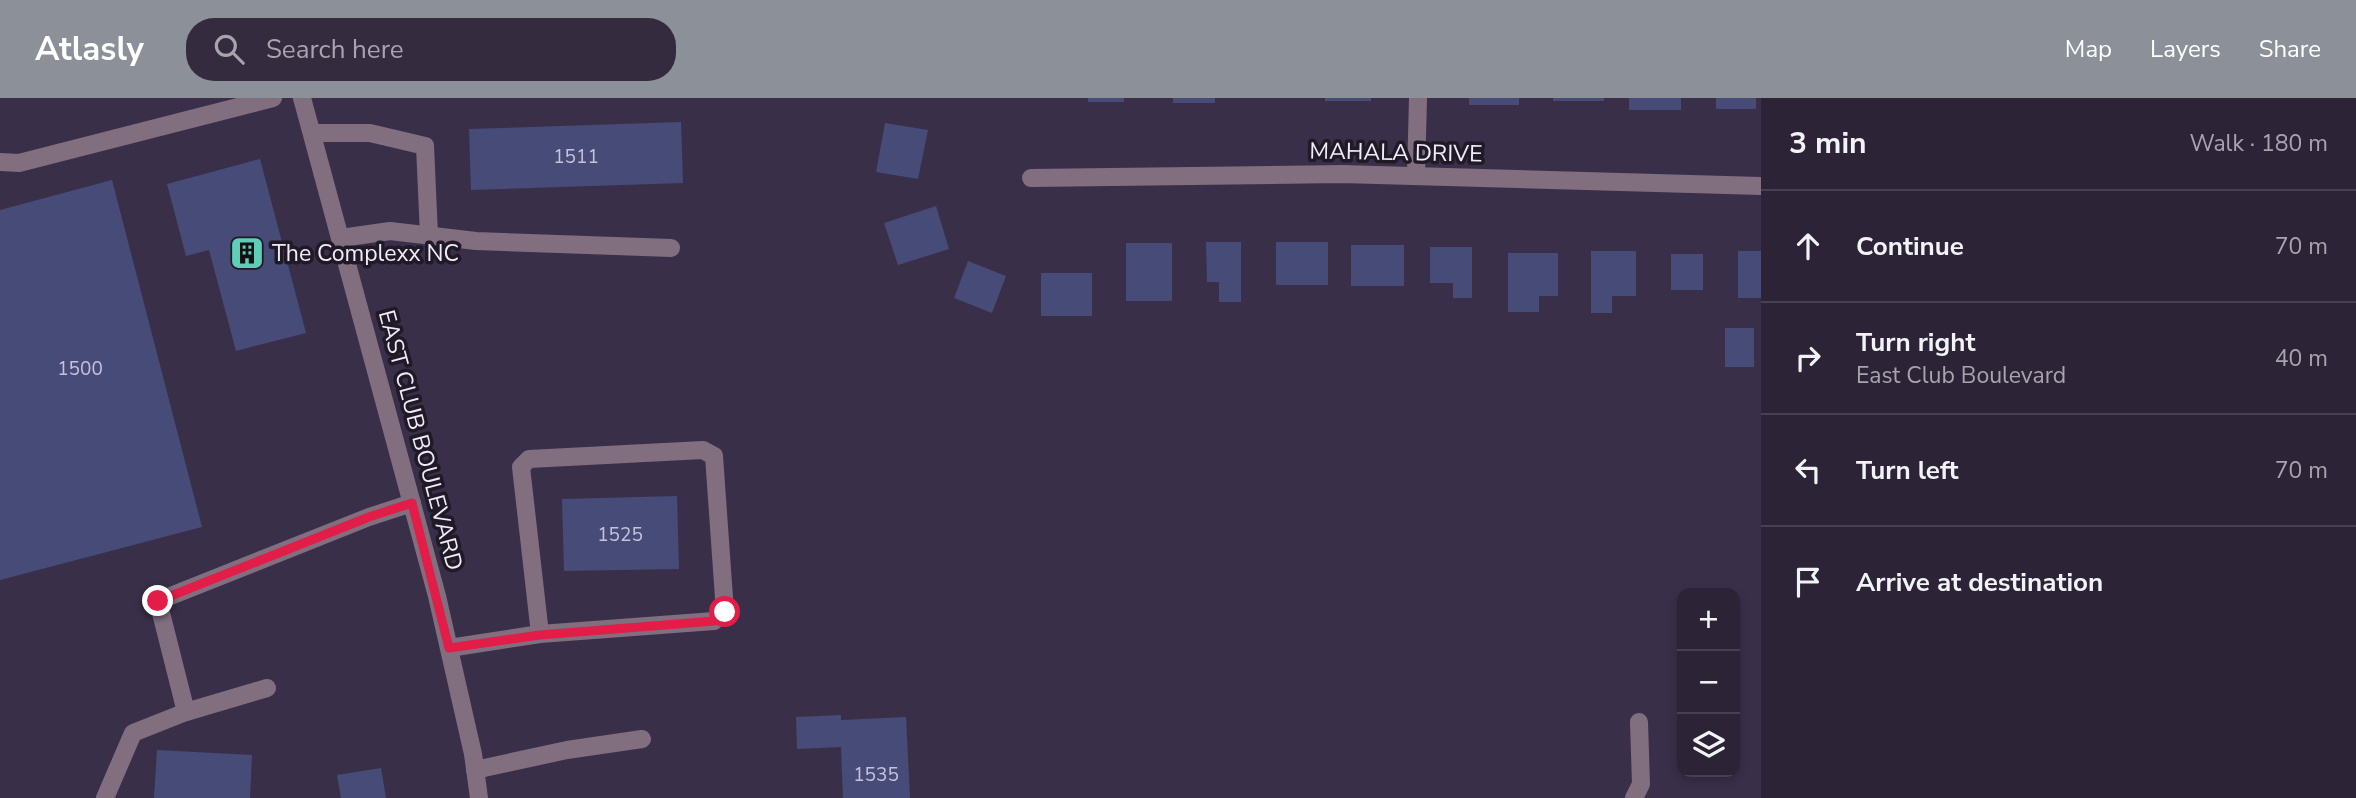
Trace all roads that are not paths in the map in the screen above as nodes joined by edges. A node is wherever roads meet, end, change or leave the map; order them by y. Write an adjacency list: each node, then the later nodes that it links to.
1 (273, 98): 5 (street)
2 (302, 98): 4 (street, EAST CLUB BOULEVARD)
3 (1418, 98): 6 (street)
4 (312, 133): 9 (street); 10 (street, EAST CLUB BOULEVARD)
5 (0, 162)
6 (1416, 175): 7 (street, MAHALA DRIVE); 8 (street, MAHALA DRIVE)
7 (1031, 178)
8 (1761, 186)
9 (429, 235): 10 (street); 11 (street)
10 (341, 238): 12 (street, EAST CLUB BOULEVARD)
11 (671, 248)
12 (412, 503): 14 (street, EAST CLUB BOULEVARD); 16 (street)
13 (540, 635): 13 (street); 14 (street)
14 (449, 648): 19 (street, EAST CLUB BOULEVARD)
15 (267, 688): 16 (street)
16 (186, 712): 20 (street)
17 (1639, 722): 22 (street)
18 (642, 739): 19 (street)
19 (475, 770): 21 (street, EAST CLUB BOULEVARD)
20 (105, 798)
21 (479, 798)
22 (1634, 798)

